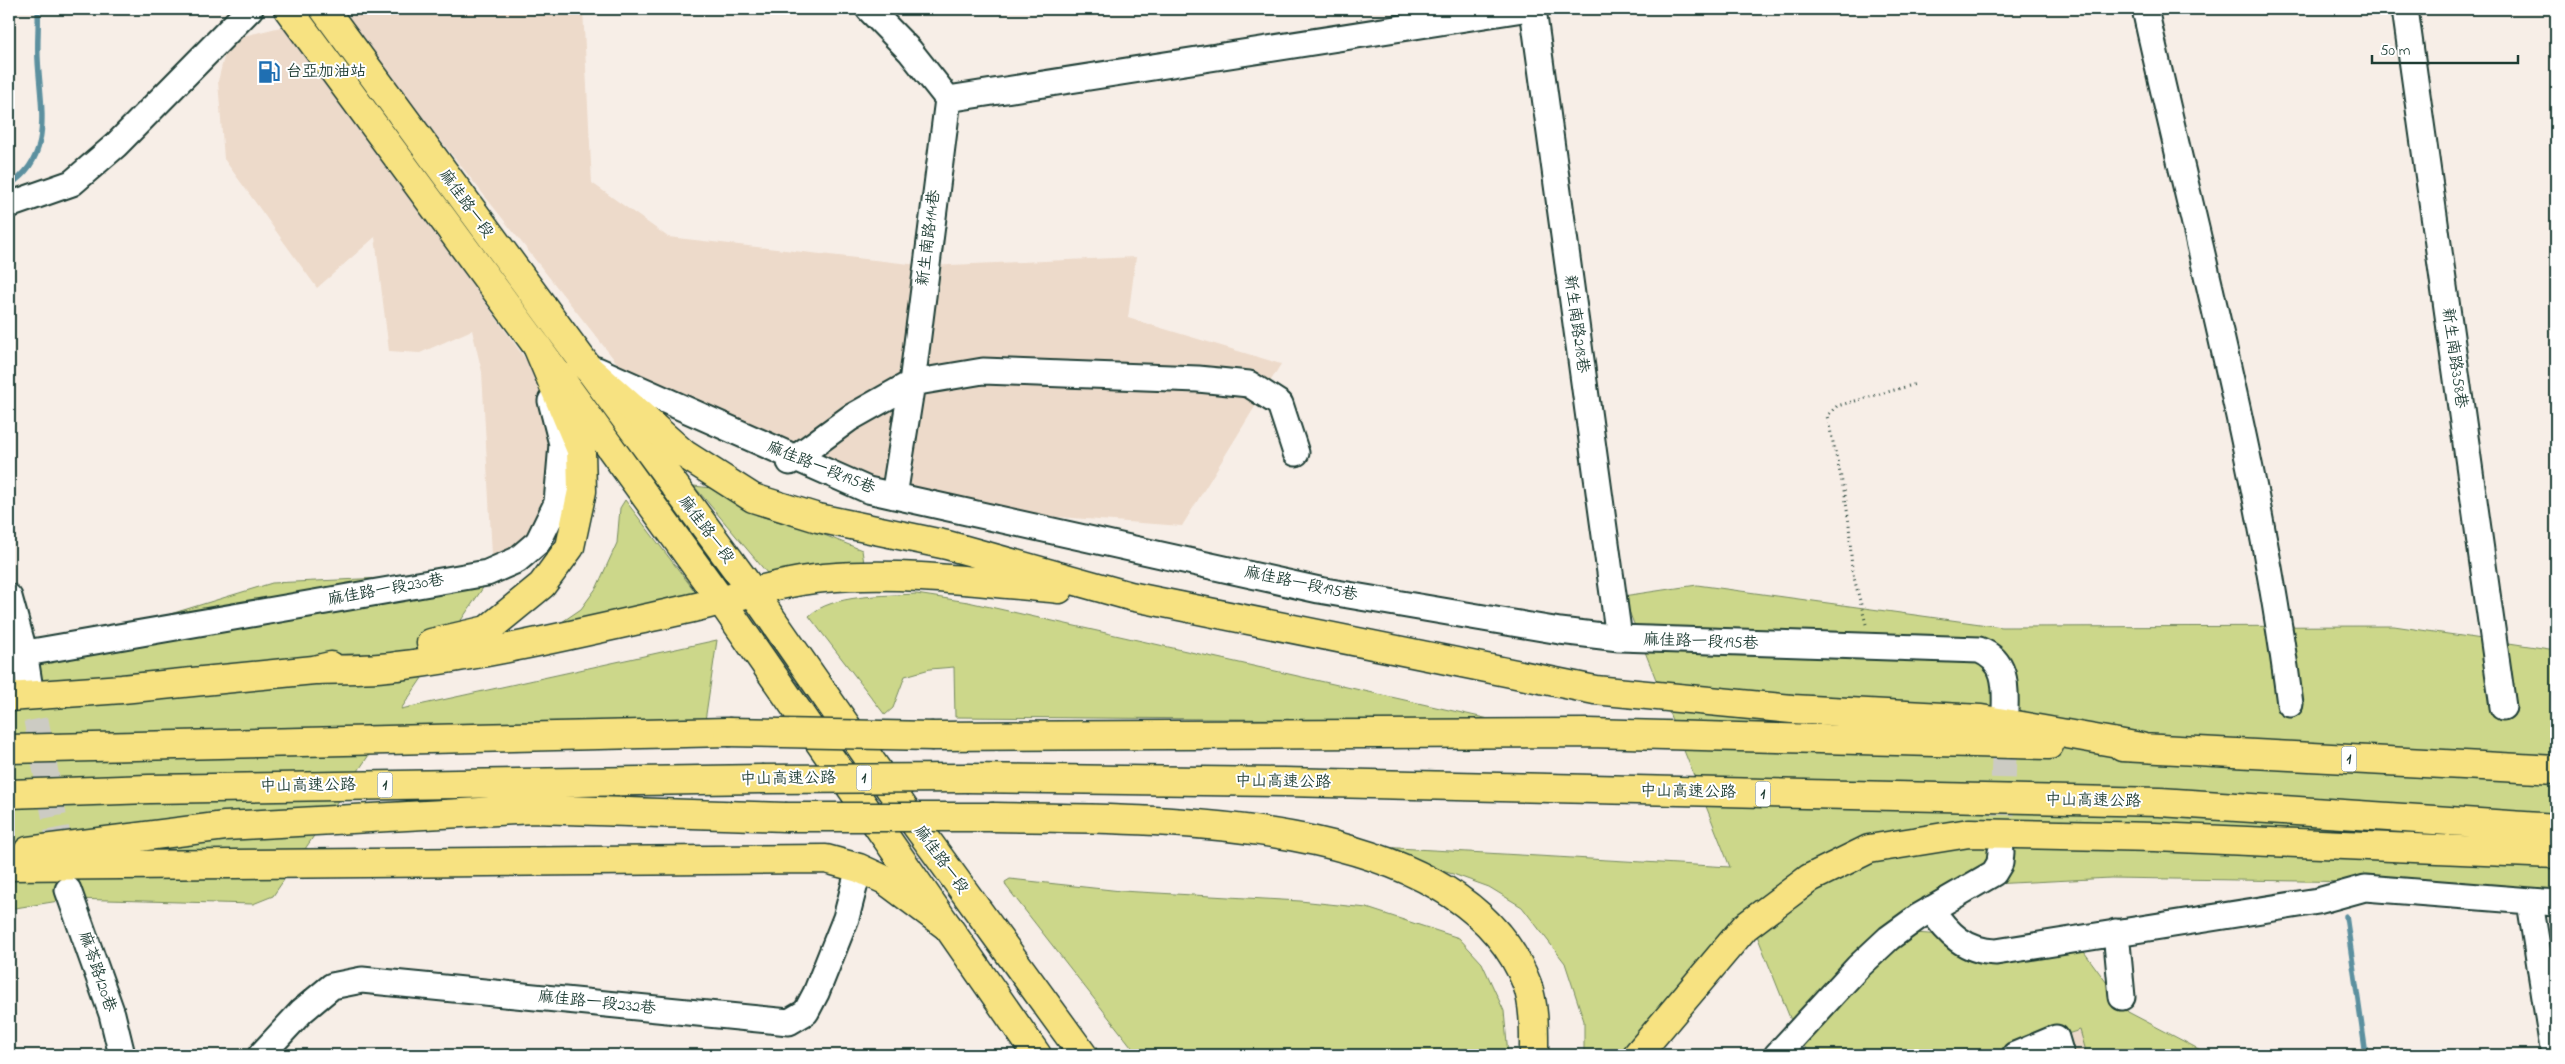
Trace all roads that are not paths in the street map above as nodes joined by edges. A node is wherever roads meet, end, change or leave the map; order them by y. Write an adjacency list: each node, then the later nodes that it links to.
1 (250, 9): 10 (lane)
2 (288, 9): 11 (main road, 麻佳路一段)
3 (324, 9): 12 (main road, 麻佳路一段)
4 (869, 9): 9 (lane)
5 (1523, 9): 9 (lane)
6 (1534, 9): 21 (lane, 新生南路218巷)
7 (2145, 9): 25 (lane)
8 (2405, 9): 26 (lane, 新生南路358巷)
9 (948, 100): 13 (lane, 新生南路114巷)
10 (9, 205)
11 (537, 346): 20 (main road, 麻佳路一段); 22 (lane, 麻佳路一段230巷); 23 (main road)
12 (582, 364): 16 (lane, 麻佳路一段195巷); 17 (main road, 麻佳路一段); 19 (main road)
13 (912, 383): 14 (lane); 15 (lane); 16 (lane, 新生南路114巷)
14 (1296, 453)
15 (790, 462)
16 (894, 496): 21 (lane, 麻佳路一段195巷)
17 (753, 592): 19 (main road); 20 (main road); 48 (main road, 麻佳路一段)
18 (9, 596): 22 (lane)
19 (1130, 596): 28 (main road)
20 (722, 602): 23 (main road); 42 (main road, 麻佳路一段)
21 (1619, 638): 27 (lane, 麻佳路一段195巷)
22 (17, 653): 24 (lane)
23 (314, 670): 24 (main road)
24 (19, 690)
25 (2290, 704)
26 (2503, 707)
27 (2005, 710)
28 (2141, 748): 29 (main road, 1, bridge); 30 (main road, 1)
29 (9, 749)
30 (2556, 770)
31 (9, 794): 32 (main road, 中山高速公路 / 1, bridge)
32 (2556, 828)
33 (2001, 852): 41 (lane)
34 (9, 854): 49 (main road, bridge)
35 (2556, 854): 50 (main road)
36 (9, 866): 37 (main road)
37 (859, 868): 42 (main road); 46 (lane, 麻佳路一段232巷)
38 (68, 890): 45 (lane, 麻苓路120巷)
39 (2530, 902): 40 (lane); 43 (lane); 54 (lane)
40 (2556, 903)
41 (1931, 910): 43 (lane); 51 (lane)
42 (948, 927): 47 (main road, 麻佳路一段)
43 (2116, 932): 44 (lane)
44 (2122, 998)
45 (122, 1055)
46 (261, 1055)
47 (1037, 1055)
48 (1082, 1055)
49 (1534, 1055)
50 (1637, 1055)
51 (1776, 1055)
52 (2015, 1055): 53 (lane)
53 (2061, 1055)
54 (2554, 1055)

